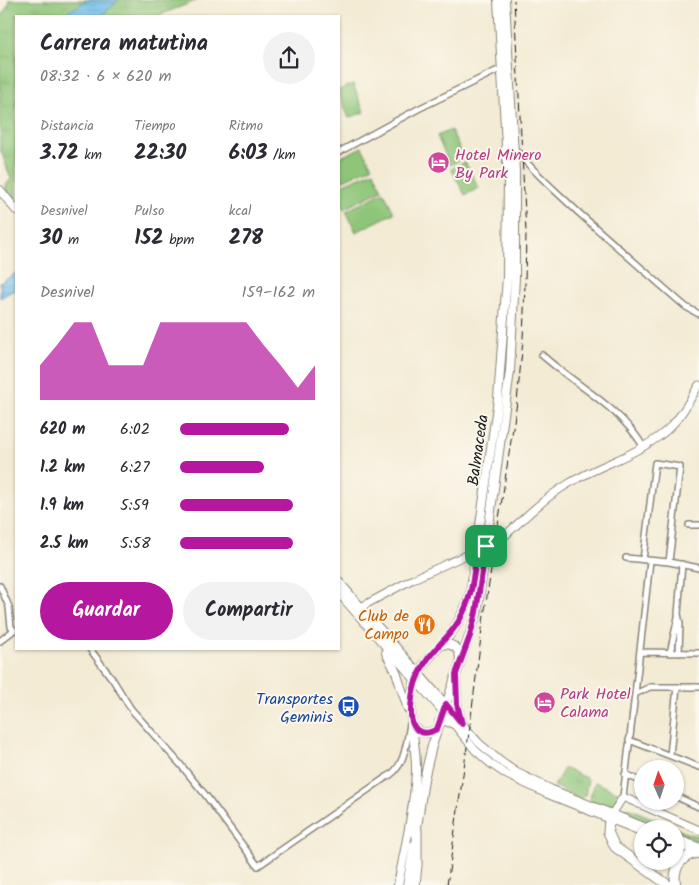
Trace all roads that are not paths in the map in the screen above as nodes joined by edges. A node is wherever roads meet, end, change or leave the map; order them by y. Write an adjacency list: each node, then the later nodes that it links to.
1 (498, 0): 3 (main road, Balmaceda)
2 (505, 0): 4 (main road, Balmaceda)
3 (502, 70): 4 (main road, Balmaceda); 5 (street)
4 (510, 147): 6 (street); 7 (main road, Balmaceda); 17 (main road, Balmaceda)
5 (340, 151)
6 (529, 164): 7 (street); 10 (street)
7 (516, 171): 16 (main road, Balmaceda)
8 (0, 190): 9 (main road)
9 (15, 209)
10 (699, 314)
11 (542, 355): 13 (street)
12 (699, 385): 13 (street)
13 (643, 446): 16 (street)
14 (689, 525): 15 (street)
15 (699, 525)
16 (486, 546): 17 (street); 38 (main road, Balmaceda)
17 (477, 550): 27 (street); 32 (main road, Balmaceda)
18 (626, 558): 19 (street)
19 (643, 560): 20 (street); 21 (street)
20 (650, 561): 21 (street); 34 (street)
21 (669, 562): 22 (street)
22 (682, 564): 23 (street); 28 (street)
23 (699, 568)
24 (340, 583): 27 (main road)
25 (0, 586): 29 (street)
26 (340, 594): 30 (main road)
27 (361, 607): 40 (main road)
28 (678, 614): 35 (street); 36 (street)
29 (15, 629): 31 (street)
30 (375, 634): 42 (main road); 47 (main road)
31 (0, 641)
32 (440, 646): 38 (main road); 39 (main road, Balmaceda)
33 (91, 650): 47 (street)
34 (640, 652): 35 (street); 45 (street)
35 (670, 653): 36 (street)
36 (679, 653): 37 (street)
37 (699, 653)
38 (460, 660): 41 (main road, Balmaceda)
39 (425, 663): 40 (main road); 42 (main road, Balmaceda)
40 (411, 665): 42 (main road)
41 (456, 674): 46 (main road, Balmaceda); 48 (main road)
42 (417, 677): 46 (main road); 47 (main road, Balmaceda)
43 (677, 687): 44 (street); 45 (street); 51 (street)
44 (699, 687)
45 (635, 694): 50 (street)
46 (444, 708): 48 (street); 49 (main road, Balmaceda)
47 (410, 718): 49 (main road); 67 (main road, Balmaceda)
48 (458, 724): 49 (main road); 58 (street)
49 (438, 726): 61 (main road, Balmaceda)
50 (629, 740): 51 (street); 53 (street)
51 (670, 756): 52 (street)
52 (699, 767)
53 (625, 774): 54 (street); 55 (street)
54 (634, 778)
55 (622, 797): 58 (street); 62 (street)
56 (684, 800): 57 (street)
57 (699, 807)
58 (611, 817): 59 (street); 60 (street); 70 (highway); 71 (highway)
59 (634, 824)
60 (634, 828)
61 (417, 830): 68 (main road, Balmaceda); 69 (highway)
62 (699, 830)
63 (684, 841): 65 (street)
64 (684, 847): 66 (street)
65 (699, 847)
66 (699, 853): 72 (highway)
67 (398, 885)
68 (407, 885)
69 (415, 885)
70 (659, 885)
71 (668, 885)
72 (676, 885)

